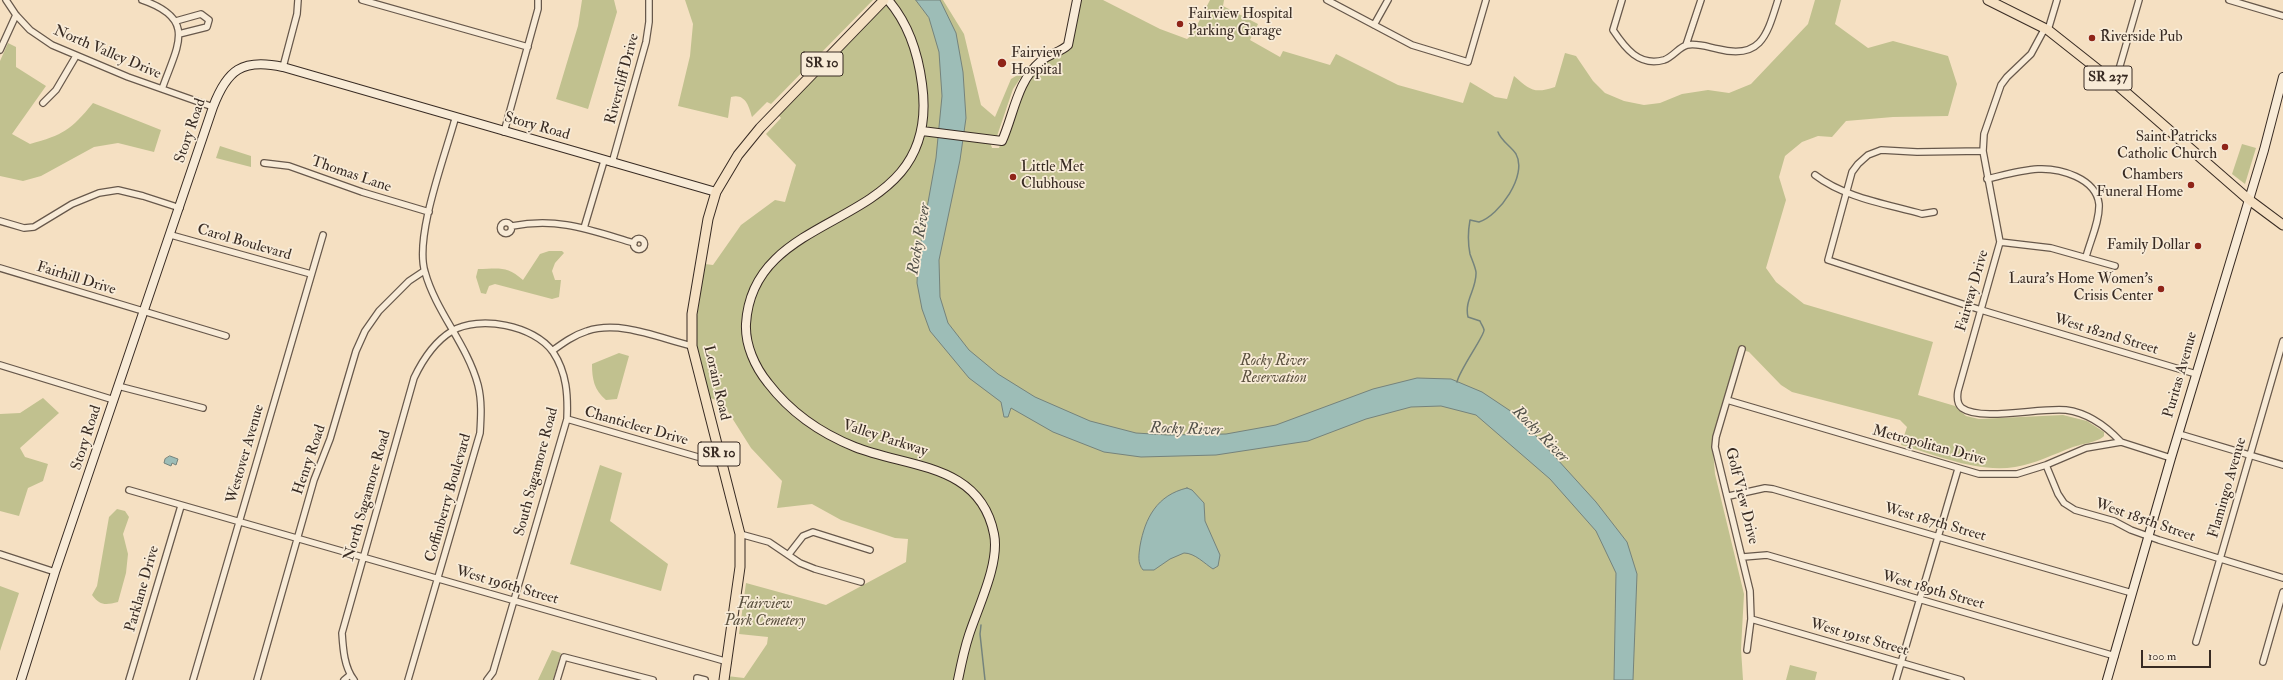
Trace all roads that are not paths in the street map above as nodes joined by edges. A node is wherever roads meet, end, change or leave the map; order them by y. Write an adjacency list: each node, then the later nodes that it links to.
1 (6, 0): 20 (street, North Valley Drive)
2 (142, 0): 22 (street)
3 (298, 0): 30 (street)
4 (362, 0): 27 (street)
5 (538, 0): 27 (street)
6 (649, 0): 40 (street, Rivercliff Drive)
7 (884, 0): 44 (main road, Lorain Road / SR 10)
8 (888, 0): 37 (street, Valley Parkway)
9 (1077, 0): 37 (street)
10 (1327, 0): 23 (street)
11 (1388, 0): 23 (street)
12 (1486, 0): 23 (street)
13 (1622, 0): 26 (street)
14 (1701, 0): 26 (street)
15 (1778, 0): 26 (street)
16 (1988, 0): 24 (main road, SR 237)
17 (2057, 0): 24 (street, Fairway Drive)
18 (2139, 0): 32 (street)
19 (2229, 0): 21 (street)
20 (16, 15): 28 (street); 29 (street, North Valley Drive)
21 (2283, 16)
22 (176, 21): 25 (street); 25 (street)
23 (1374, 25)
24 (2046, 29): 32 (main road, SR 237); 39 (street, Fairway Drive)
25 (179, 34): 33 (street)
26 (1686, 45)
27 (528, 47): 38 (street)
28 (0, 50)
29 (76, 56): 33 (street, North Valley Drive); 34 (street)
30 (282, 67): 35 (street, Story Road); 36 (street, Story Road)
31 (2283, 77): 46 (street, Puritas Avenue)
32 (2115, 83): 46 (main road, SR 237)
33 (162, 89): 35 (street, North Valley Drive)
34 (43, 103)
35 (213, 108): 47 (street, Story Road)
36 (455, 119): 38 (street, Story Road); 48 (street, Coffinberry Boulevard)
37 (922, 131): 128 (street, Valley Parkway)
38 (504, 132): 40 (street, Story Road)
39 (1983, 151): 43 (street, Fairway Drive); 45 (street)
40 (608, 162): 44 (street, Story Road); 53 (street, Rivercliff Drive)
41 (264, 163): 48 (street, Thomas Lane)
42 (1815, 176): 45 (street)
43 (1987, 179): 56 (street, Fairway Drive); 58 (street)
44 (716, 192): 68 (main road, Lorain Road / SR 10)
45 (1846, 192): 49 (street); 63 (street, West 182nd Street)
46 (2248, 199): 51 (main road, SR 237); 72 (street, Puritas Avenue)
47 (180, 208): 50 (street); 54 (street, Story Road)
48 (429, 212): 61 (street, Coffinberry Boulevard)
49 (1934, 212)
50 (0, 221)
51 (2283, 225)
52 (512, 226): 53 (street)
53 (584, 228): 57 (street)
54 (170, 235): 62 (street, Carol Boulevard); 64 (street, Story Road)
55 (323, 235): 62 (street, Westover Avenue)
56 (2000, 242): 58 (street); 63 (street, Fairway Drive)
57 (634, 243)
58 (2086, 257): 59 (street)
59 (2116, 266)
60 (0, 268): 64 (street, Fairhill Drive)
61 (424, 271): 65 (street, Coffinberry Boulevard); 93 (street, Henry Road)
62 (311, 274): 89 (street, Westover Avenue)
63 (1980, 310): 72 (street, West 182nd Street); 79 (street, Fairway Drive)
64 (145, 312): 66 (street, Fairhill Drive); 73 (street, Story Road)
65 (453, 330): 70 (street, South Sagamore Road); 97 (street, North Sagamore Road); 101 (street, Coffinberry Boulevard)
66 (226, 336)
67 (2283, 341): 80 (street, Flamingo Avenue)
68 (692, 346): 70 (street); 82 (main road, Lorain Road / SR 10)
69 (1742, 350): 75 (street, Golf View Drive)
70 (552, 351): 77 (street, South Sagamore Road)
71 (0, 365): 74 (street)
72 (2196, 374): 78 (street, Puritas Avenue)
73 (118, 386): 74 (street, Story Road); 76 (street)
74 (114, 400): 100 (street, Story Road)
75 (1727, 400): 85 (street, Metropolitan Drive); 87 (street, Golf View Drive)
76 (204, 408)
77 (567, 420): 82 (street, Chanticleer Drive); 106 (street, South Sagamore Road)
78 (2178, 434): 80 (street); 81 (street, Puritas Avenue)
79 (2121, 442): 81 (street, Metropolitan Drive); 83 (street, Metropolitan Drive)
80 (2250, 455): 84 (street); 99 (street, Flamingo Avenue)
81 (2171, 458): 92 (street, Puritas Avenue)
82 (722, 464): 90 (main road, Lorain Road / SR 10)
83 (2046, 465): 85 (street, Metropolitan Drive); 92 (street, West 185th Street)
84 (2283, 465)
85 (1958, 469): 91 (street)
86 (129, 490): 88 (street, West 196th Street)
87 (1729, 496): 91 (street, West 187th Street); 98 (street, Golf View Drive)
88 (180, 506): 89 (street, West 196th Street); 117 (street, Parklane Drive)
89 (239, 521): 93 (street, West 196th Street); 118 (street, Westover Avenue)
90 (740, 534): 96 (street); 112 (main road, Lorain Road / SR 10)
91 (1939, 536): 105 (street, West 187th Street); 107 (street)
92 (2149, 536): 99 (street, West 185th Street); 105 (street, Puritas Avenue)
93 (298, 538): 97 (street, West 196th Street); 119 (street, Henry Road)
94 (870, 550): 96 (street)
95 (0, 554): 100 (street)
96 (789, 554): 103 (street)
97 (363, 556): 101 (street, West 196th Street); 115 (street, North Sagamore Road)
98 (1743, 557): 107 (street, West 189th Street); 108 (street, Golf View Drive)
99 (2221, 558): 102 (street, West 185th Street); 109 (street, Flamingo Avenue)
100 (55, 572): 116 (street, Story Road)
101 (439, 578): 106 (street, West 196th Street); 121 (street, Coffinberry Boulevard)
102 (2283, 578)
103 (861, 582)
104 (2283, 592): 113 (street)
105 (2132, 593): 111 (street, Puritas Avenue)
106 (514, 600): 112 (street, West 196th Street); 122 (street, South Sagamore Road)
107 (1920, 600): 111 (street, West 189th Street); 114 (street)
108 (1751, 619): 110 (street, Golf View Drive); 114 (street, West 191st Street)
109 (2196, 642)
110 (1747, 650)
111 (2115, 656): 131 (street, Puritas Avenue)
112 (728, 662): 127 (main road, Lorain Road / SR 10)
113 (2263, 662)
114 (1901, 663): 129 (street); 130 (street, West 191st Street)
115 (352, 678): 120 (street)
116 (21, 680)
117 (129, 680)
118 (193, 680)
119 (257, 680)
120 (344, 680)
121 (408, 680)
122 (487, 680)
123 (557, 680): 124 (street)
124 (653, 680)
125 (697, 680): 126 (street)
126 (705, 680)
127 (724, 680)
128 (958, 680)
129 (1896, 680)
130 (1961, 680)
131 (2108, 680)

